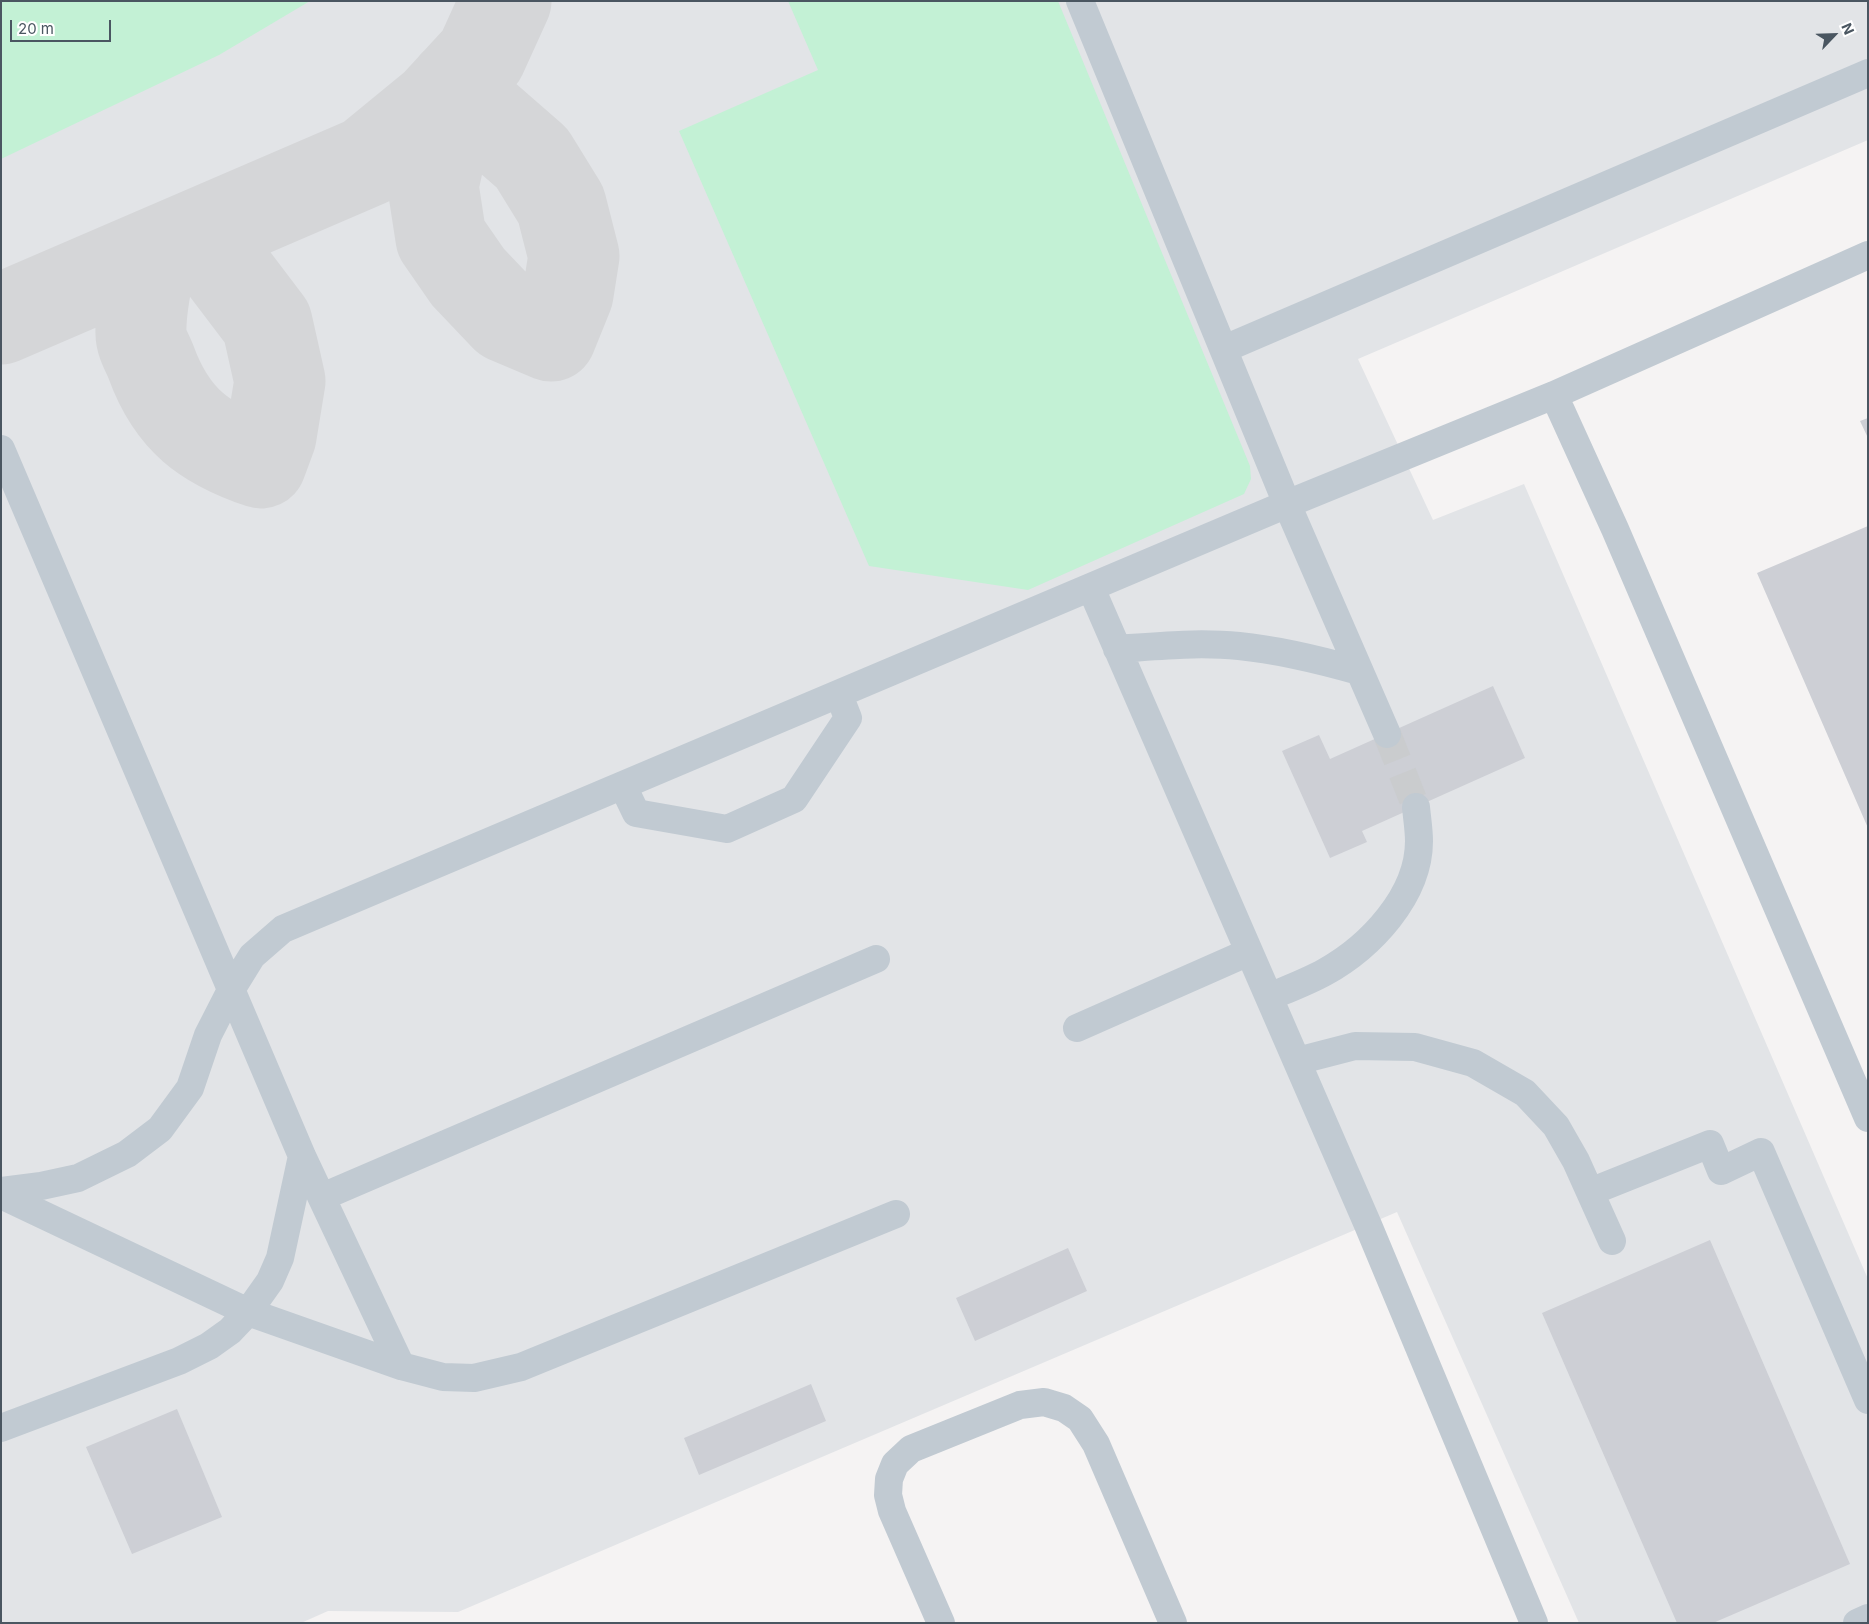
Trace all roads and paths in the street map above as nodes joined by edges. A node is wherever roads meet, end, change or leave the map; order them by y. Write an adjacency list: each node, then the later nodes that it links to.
1 (1080, 1): 4 (lane)
2 (1868, 73): 4 (lane)
3 (1868, 255): 5 (lane)
4 (1224, 350): 7 (lane)
5 (1554, 395): 7 (lane); 21 (lane)
6 (1, 449): 17 (lane)
7 (1287, 504): 8 (lane); 10 (lane)
8 (1091, 588): 9 (lane); 11 (lane)
9 (1117, 649): 10 (lane); 15 (lane)
10 (1359, 670): 12 (lane)
11 (839, 695): 13 (lane); 13 (lane)
12 (1387, 734)
13 (623, 786): 17 (lane)
14 (1416, 807): 18 (lane)
15 (1249, 952): 18 (lane); 19 (lane)
16 (876, 959): 25 (lane)
17 (231, 990): 22 (lane); 24 (lane)
18 (1269, 997): 20 (lane)
19 (1077, 1028)
20 (1297, 1061): 23 (lane); 35 (lane)
21 (1868, 1118)
22 (302, 1156): 25 (lane); 28 (lane)
23 (1590, 1192): 27 (lane); 30 (lane)
24 (1, 1193): 28 (lane)
25 (322, 1197): 29 (lane)
26 (896, 1214): 29 (lane)
27 (1612, 1241)
28 (248, 1312): 29 (lane); 31 (lane)
29 (401, 1366)
30 (1868, 1400)
31 (1, 1428)
32 (1868, 1618): 36 (lane)
33 (941, 1623): 34 (lane)
34 (1173, 1623)
35 (1534, 1623)
36 (1857, 1623)

